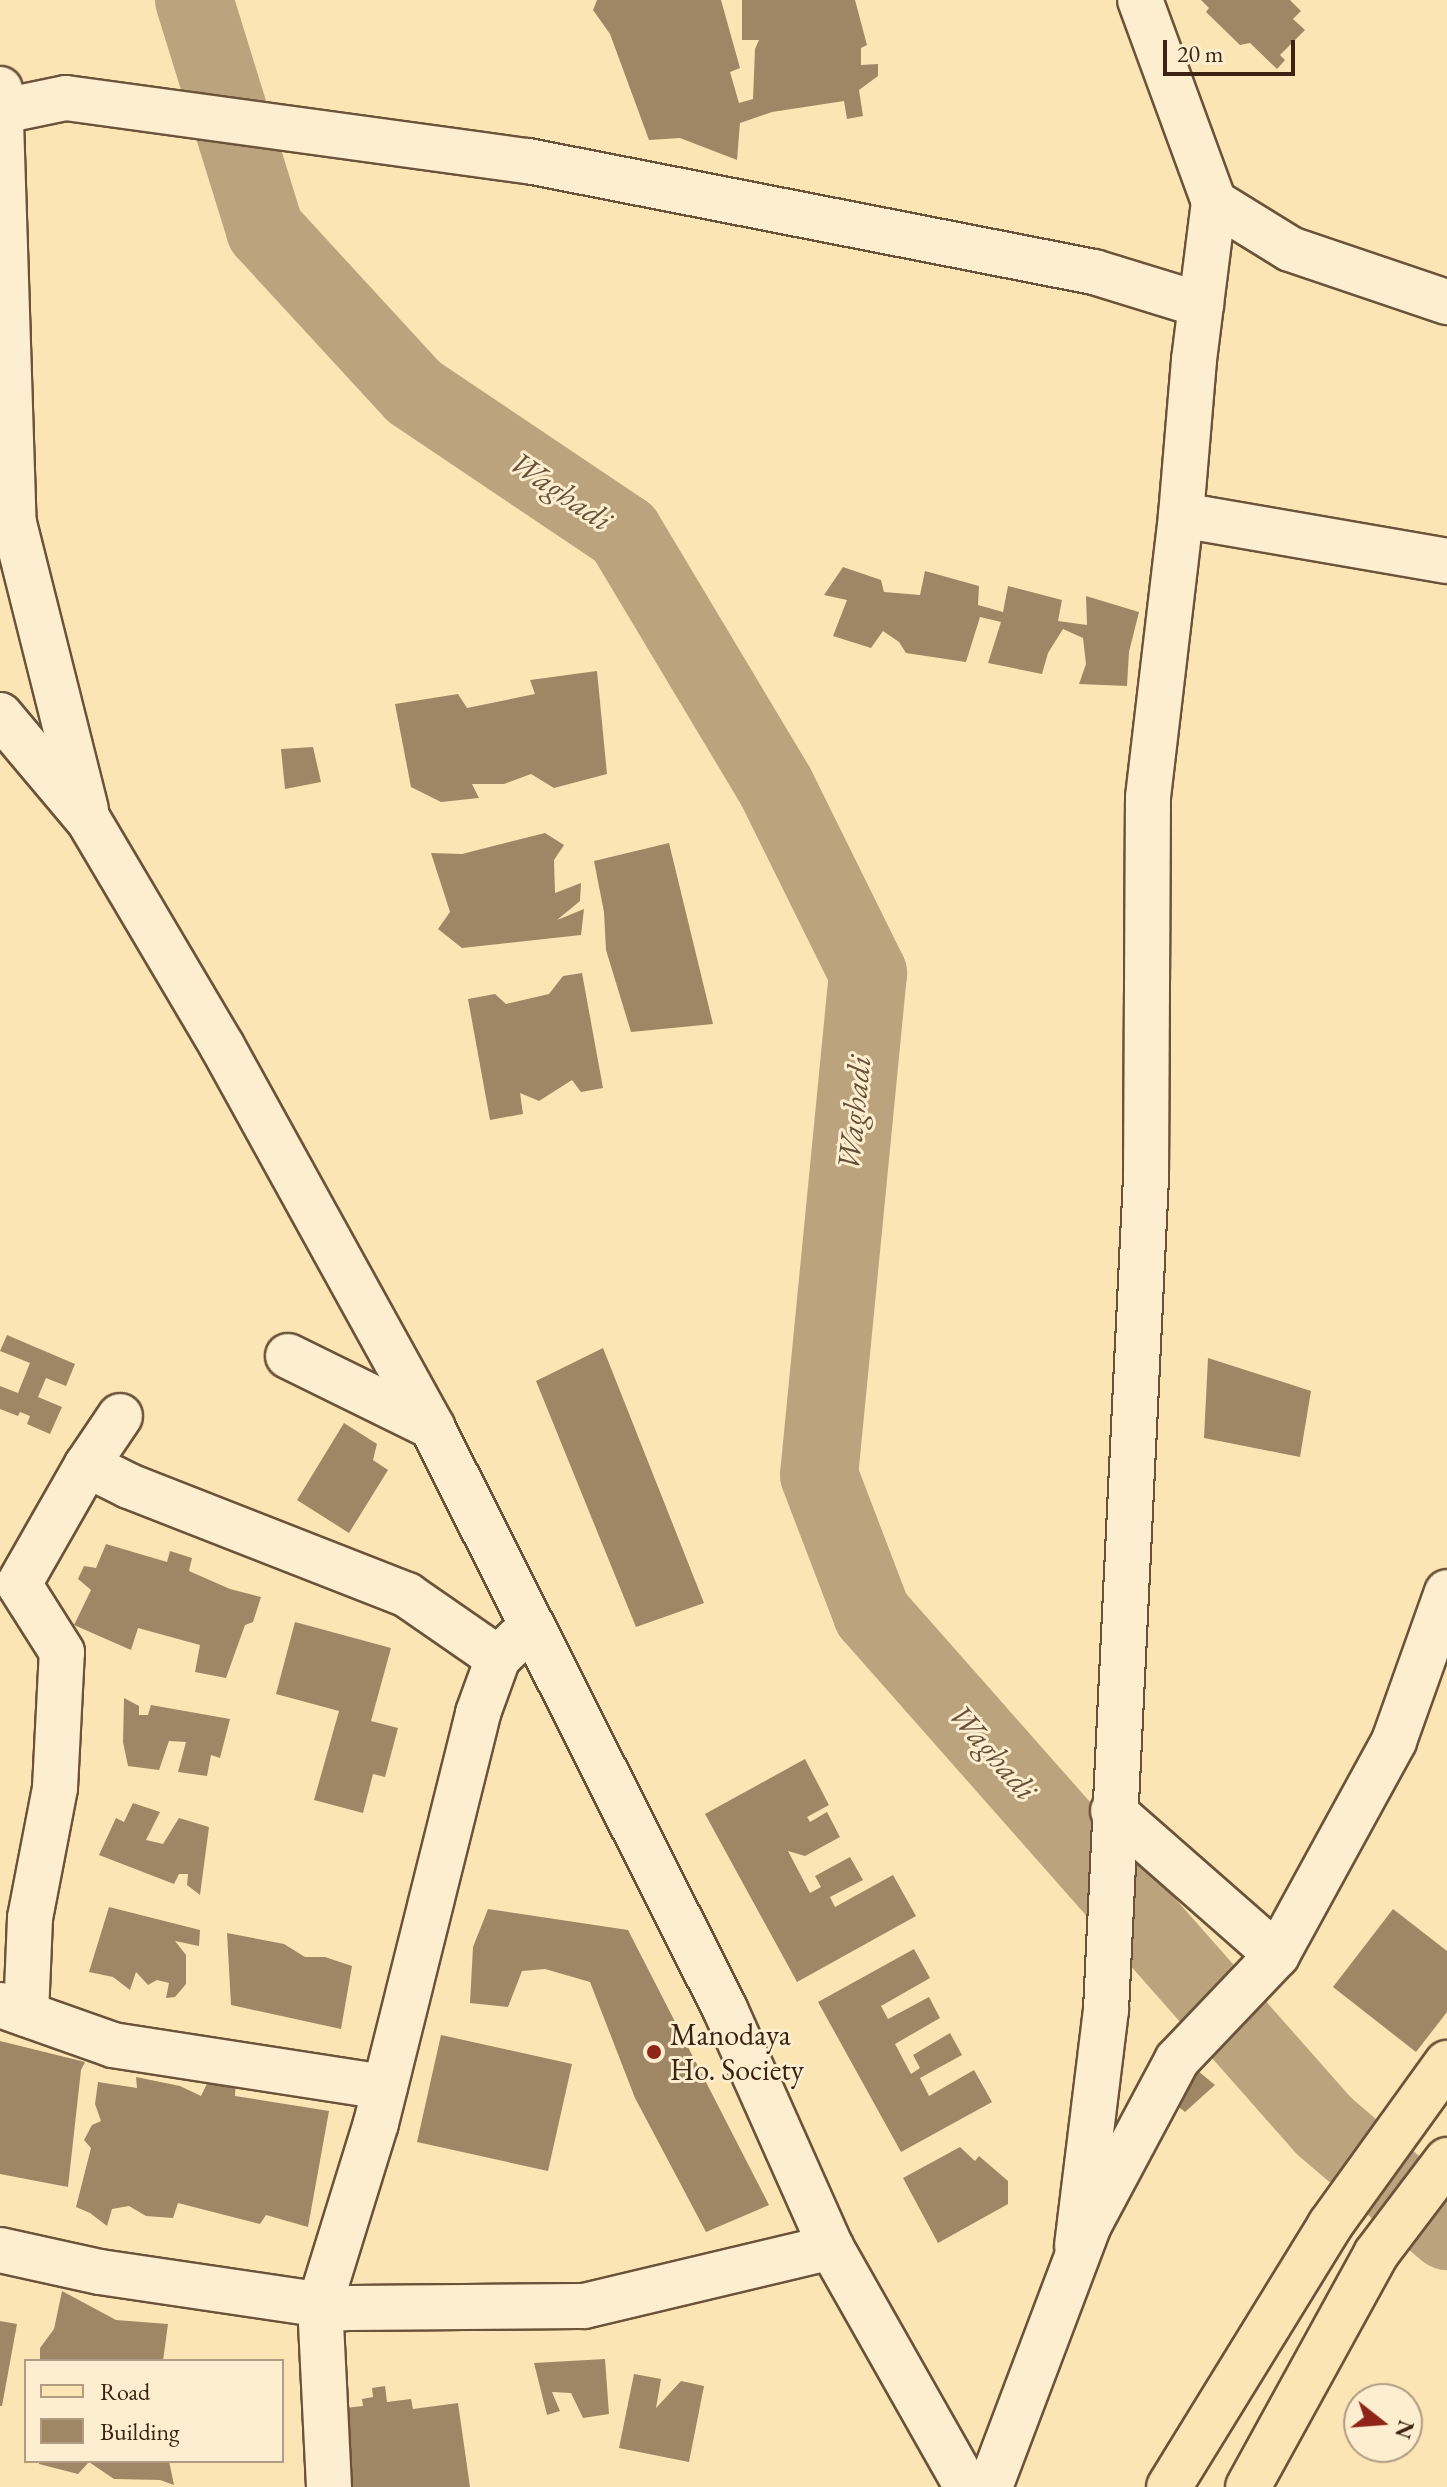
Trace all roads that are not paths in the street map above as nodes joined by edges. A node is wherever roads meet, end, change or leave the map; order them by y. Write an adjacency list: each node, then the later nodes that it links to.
1 (1140, 0): 3 (street)
2 (1, 100): 5 (street); 9 (street)
3 (1214, 202): 4 (street); 5 (street)
4 (1447, 302)
5 (1201, 305): 6 (street)
6 (1181, 515): 7 (street); 18 (street)
7 (1447, 561)
8 (0, 715): 9 (street)
9 (89, 821): 12 (street)
10 (288, 1356): 12 (street)
11 (120, 1416): 13 (street)
12 (432, 1427): 16 (street)
13 (87, 1465): 14 (street); 17 (street)
14 (9, 1581): 20 (street)
15 (1447, 1592): 19 (street)
16 (532, 1625): 17 (street); 24 (street)
17 (498, 1658): 22 (street)
18 (1113, 1826): 19 (street); 26 (street)
19 (1277, 1955): 26 (street)
20 (13, 2009): 22 (street)
21 (1443, 2069): 31 (main road)
22 (385, 2087): 27 (street)
23 (1447, 2160): 32 (main road)
24 (831, 2247): 27 (street); 29 (street)
25 (0, 2250): 27 (street)
26 (1075, 2264): 30 (street)
27 (320, 2304): 28 (street)
28 (329, 2487)
29 (967, 2487)
30 (990, 2487)
31 (1169, 2487)
32 (1248, 2487)

